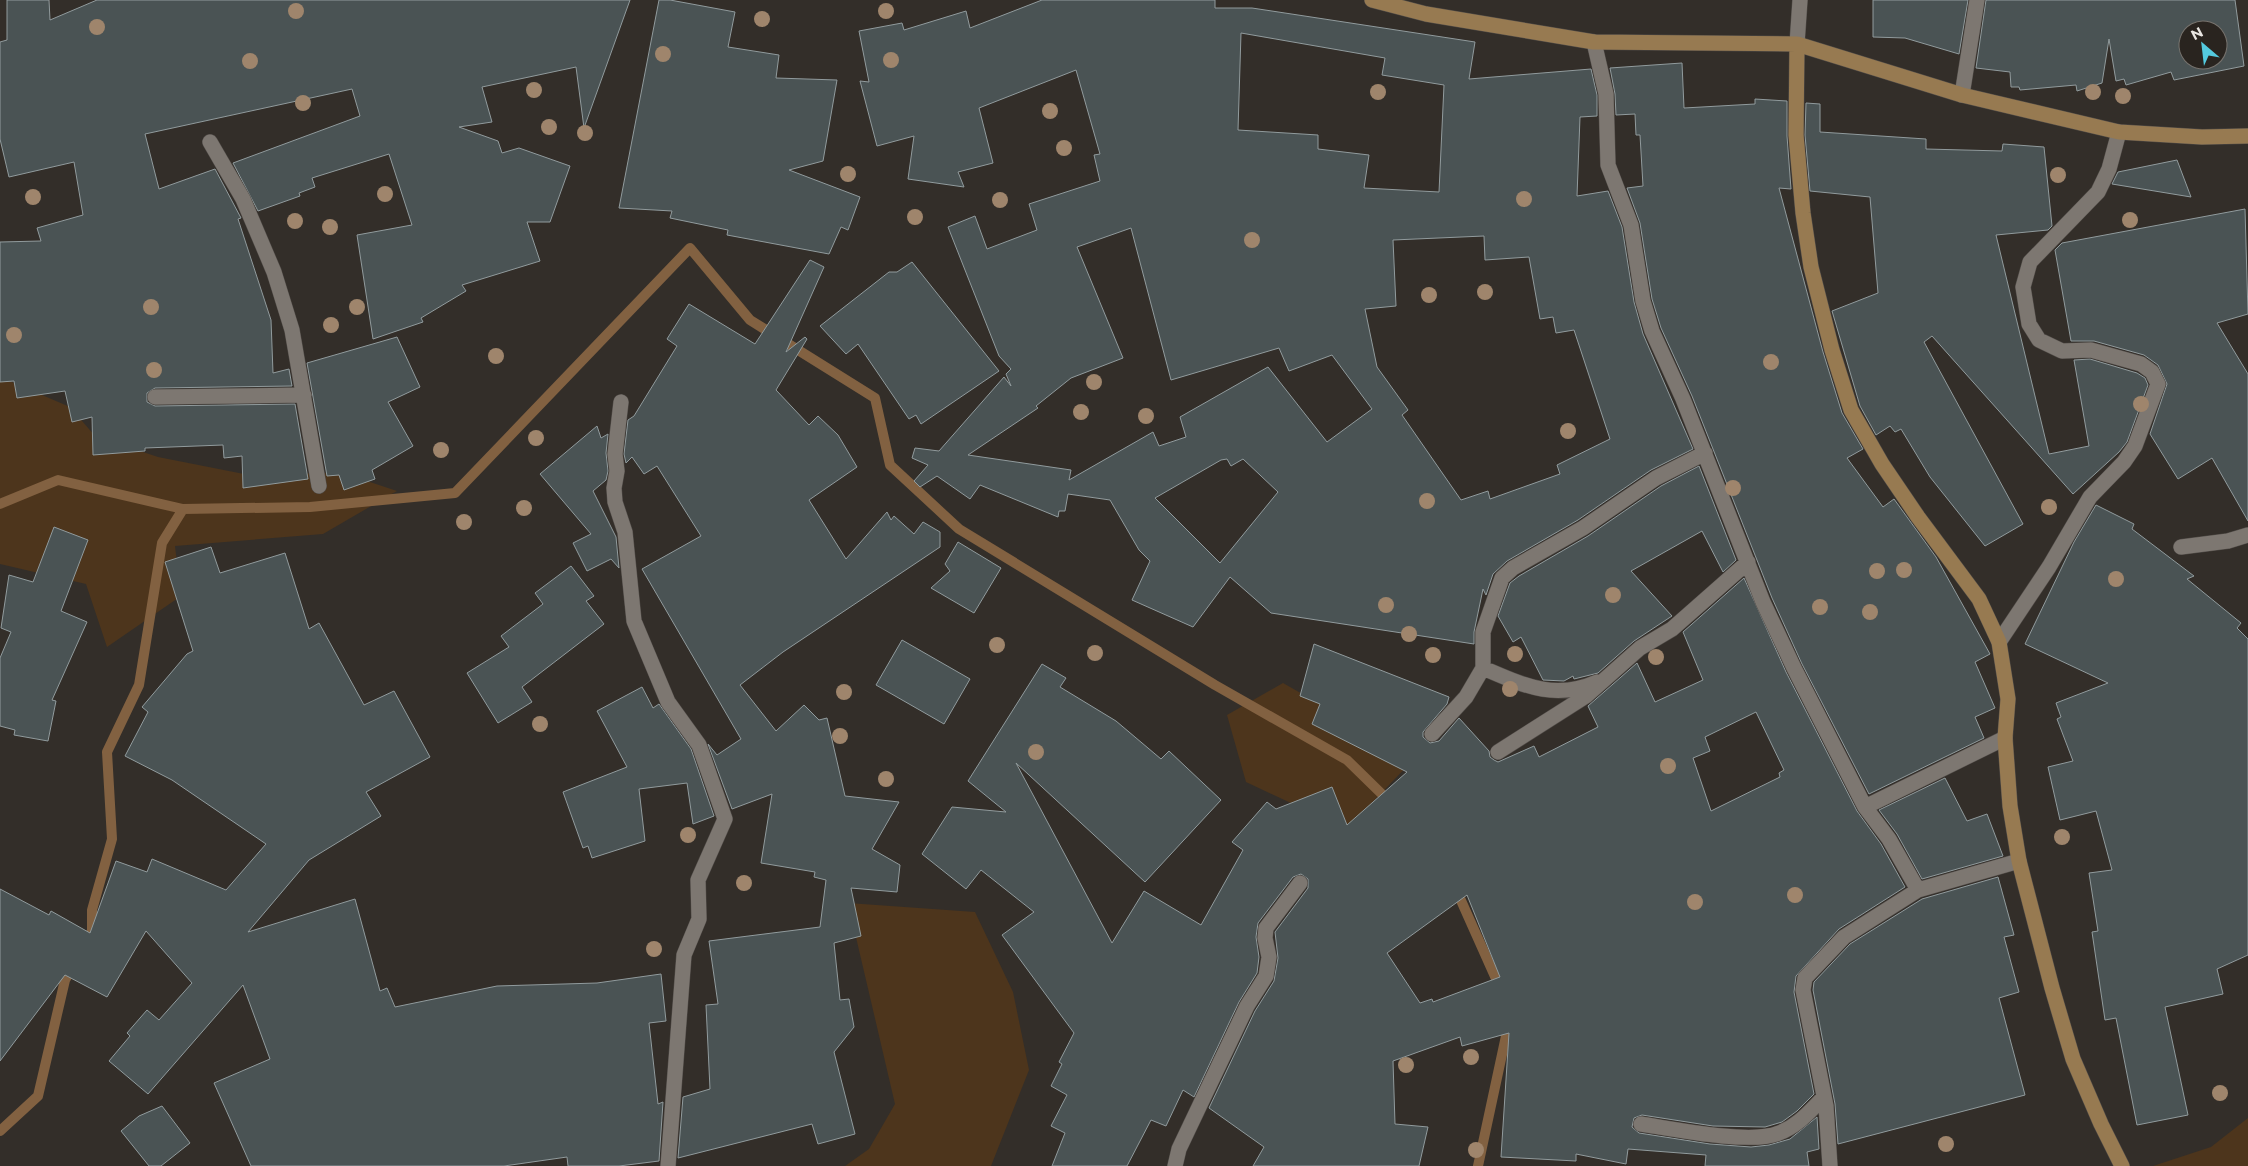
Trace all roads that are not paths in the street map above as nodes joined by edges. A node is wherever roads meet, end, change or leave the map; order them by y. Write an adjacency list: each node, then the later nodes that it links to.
1 (1372, 0): 4 (street)
2 (1800, 0): 5 (street)
3 (1977, 0): 6 (street)
4 (1594, 42): 5 (street); 13 (street)
5 (1797, 44): 6 (street); 18 (street)
6 (1962, 95): 7 (street)
7 (2119, 132): 8 (street); 18 (street)
8 (2248, 136)
9 (210, 142): 10 (street)
10 (304, 396): 11 (street); 14 (street)
11 (155, 397)
12 (621, 402): 30 (street)
13 (1705, 453): 17 (street); 19 (street)
14 (319, 486)
15 (2248, 535): 16 (street)
16 (2181, 547)
17 (1748, 562): 20 (street); 24 (street)
18 (1999, 642): 22 (street)
19 (1483, 668): 20 (street); 21 (street)
20 (1610, 676): 23 (street)
21 (1432, 734)
22 (2005, 738): 24 (street); 25 (street)
23 (1498, 752)
24 (1865, 807): 27 (street)
25 (2019, 861): 27 (street); 33 (street)
26 (1300, 882): 31 (street)
27 (1918, 890): 28 (street)
28 (1824, 1097): 29 (street); 32 (street)
29 (1641, 1124)
30 (668, 1166)
31 (1175, 1166)
32 (1830, 1166)
33 (2122, 1166)

